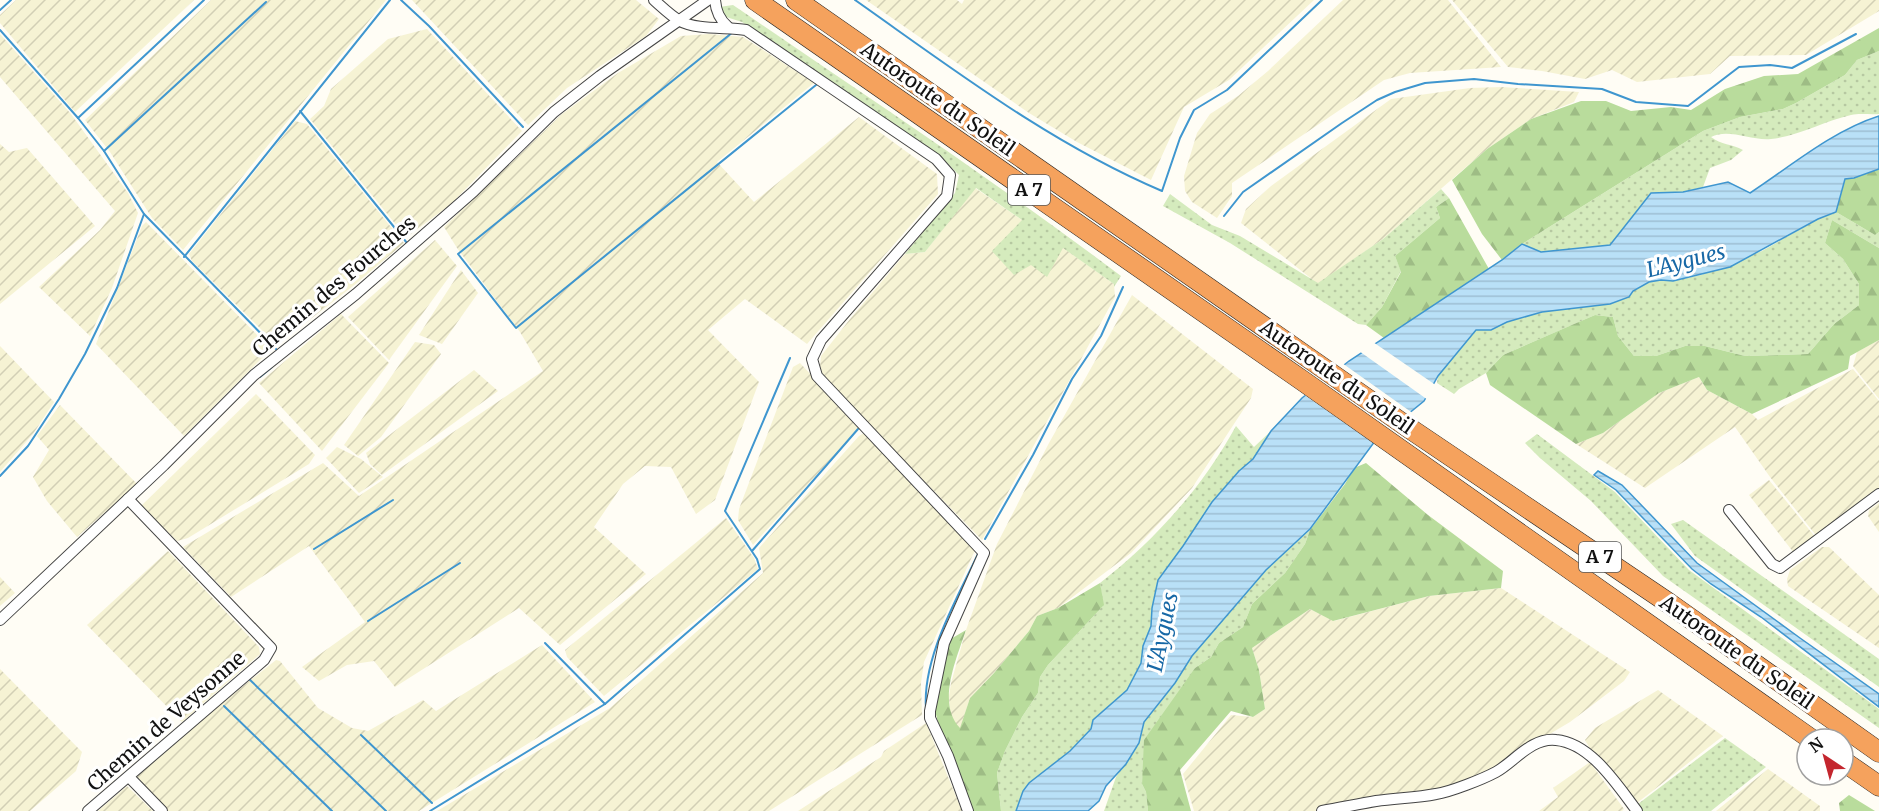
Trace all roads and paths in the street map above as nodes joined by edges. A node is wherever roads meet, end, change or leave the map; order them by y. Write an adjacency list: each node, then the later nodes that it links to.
1 (654, 0): 6 (street)
2 (708, 0): 6 (street, Chemin des Fourches)
3 (715, 0): 7 (street)
4 (755, 0): 12 (highway, Autoroute du Soleil / A 7)
5 (796, 0): 13 (highway, Autoroute du Soleil / A 7)
6 (680, 21): 7 (street); 9 (street, Chemin des Fourches)
7 (728, 27): 19 (street)
8 (1879, 494): 10 (street)
9 (129, 499): 11 (street, Chemin des Fourches); 15 (street, Chemin de Veysonne)
10 (1729, 510)
11 (0, 620)
12 (1795, 727)
13 (1879, 752)
14 (1855, 769): 16 (highway)
15 (129, 777): 17 (street, Chemin de Veysonne); 18 (street)
16 (1879, 786)
17 (88, 811)
18 (162, 811)
19 (968, 811)
20 (1322, 811): 21 (street)
21 (1637, 811)

